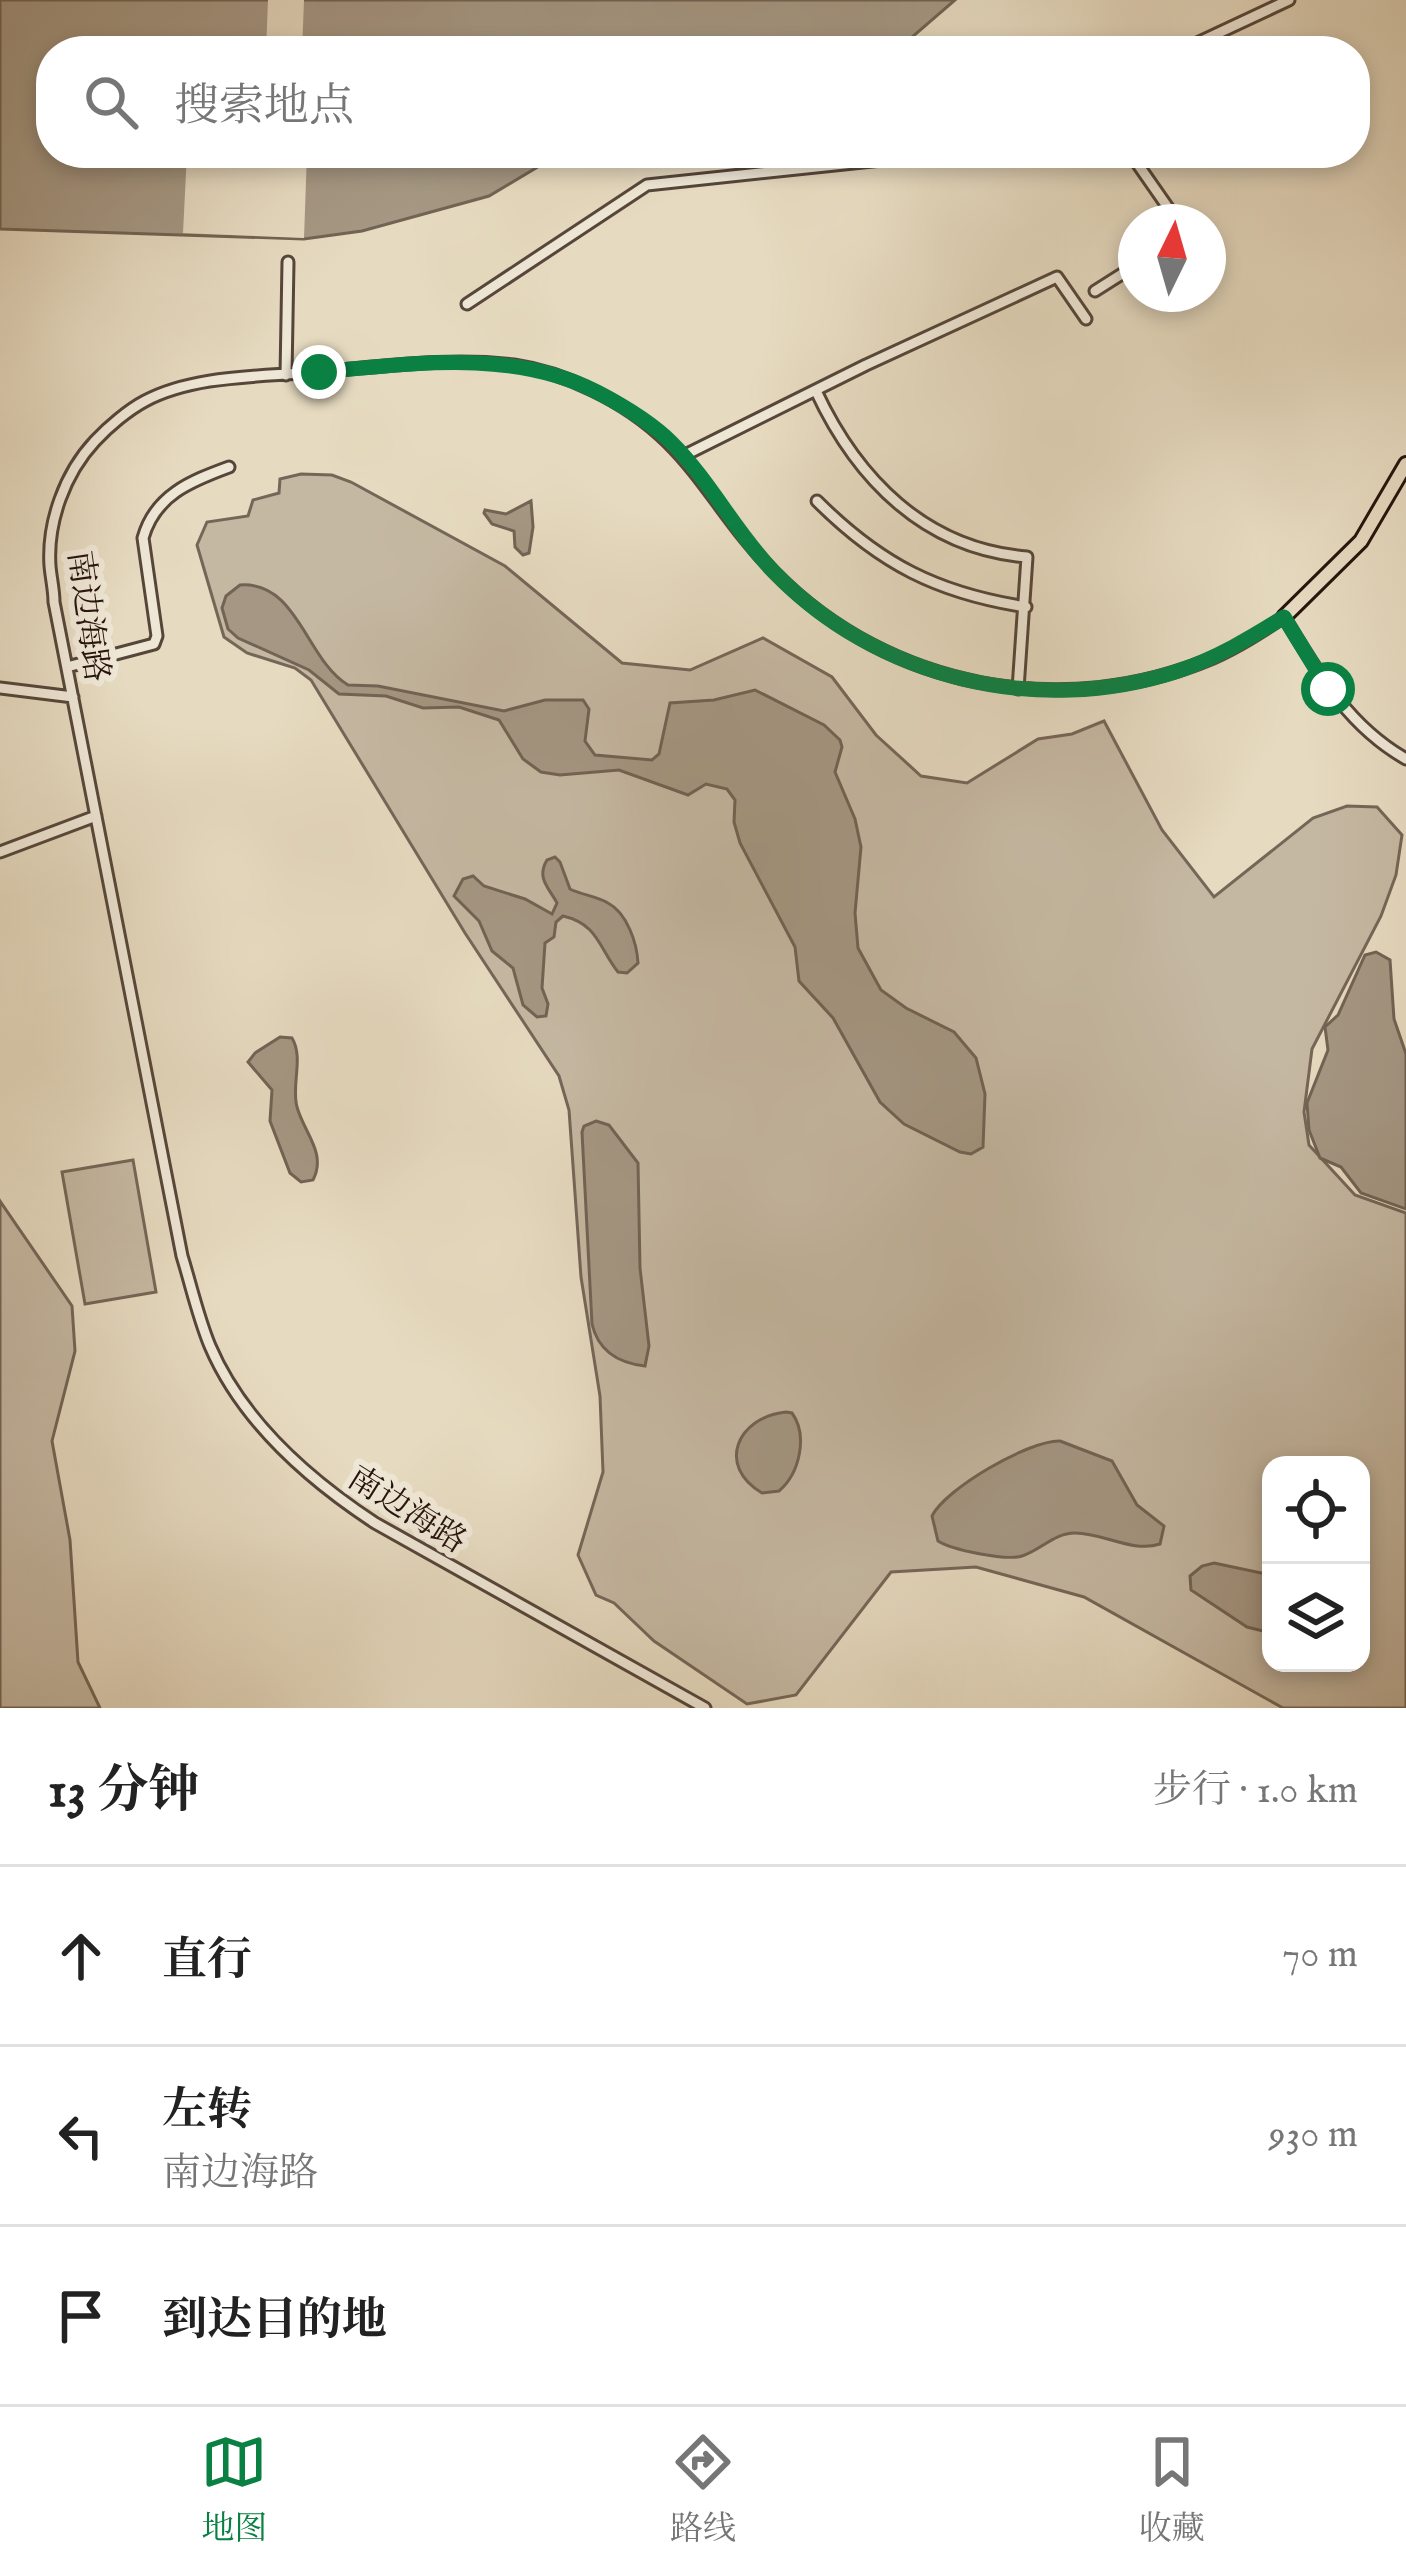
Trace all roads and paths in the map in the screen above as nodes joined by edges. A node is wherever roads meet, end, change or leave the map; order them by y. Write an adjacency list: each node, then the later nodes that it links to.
1 (1289, 0): 2 (street)
2 (1212, 36)
3 (807, 168): 9 (street)
4 (1140, 168): 5 (street)
5 (1165, 204)
6 (287, 262): 11 (street)
7 (1118, 277): 8 (street)
8 (1095, 291)
9 (467, 304)
10 (1086, 319): 12 (street)
11 (286, 375): 13 (street, 南边海路); 19 (street, 南边海路)
12 (815, 392): 13 (street); 17 (street)
13 (683, 456): 21 (street, 南边海路)
14 (1406, 464): 18 (main road, 南边海路)
15 (230, 467): 19 (street)
16 (817, 501): 17 (street)
17 (1026, 607): 21 (street)
18 (1284, 617): 21 (street, 南边海路); 23 (street)
19 (67, 667): 22 (street, 南边海路)
20 (0, 688): 22 (street)
21 (1018, 689)
22 (74, 698): 24 (street, 南边海路)
23 (1406, 759)
24 (96, 816): 25 (street); 26 (street, 南边海路)
25 (0, 852)
26 (705, 1708)

